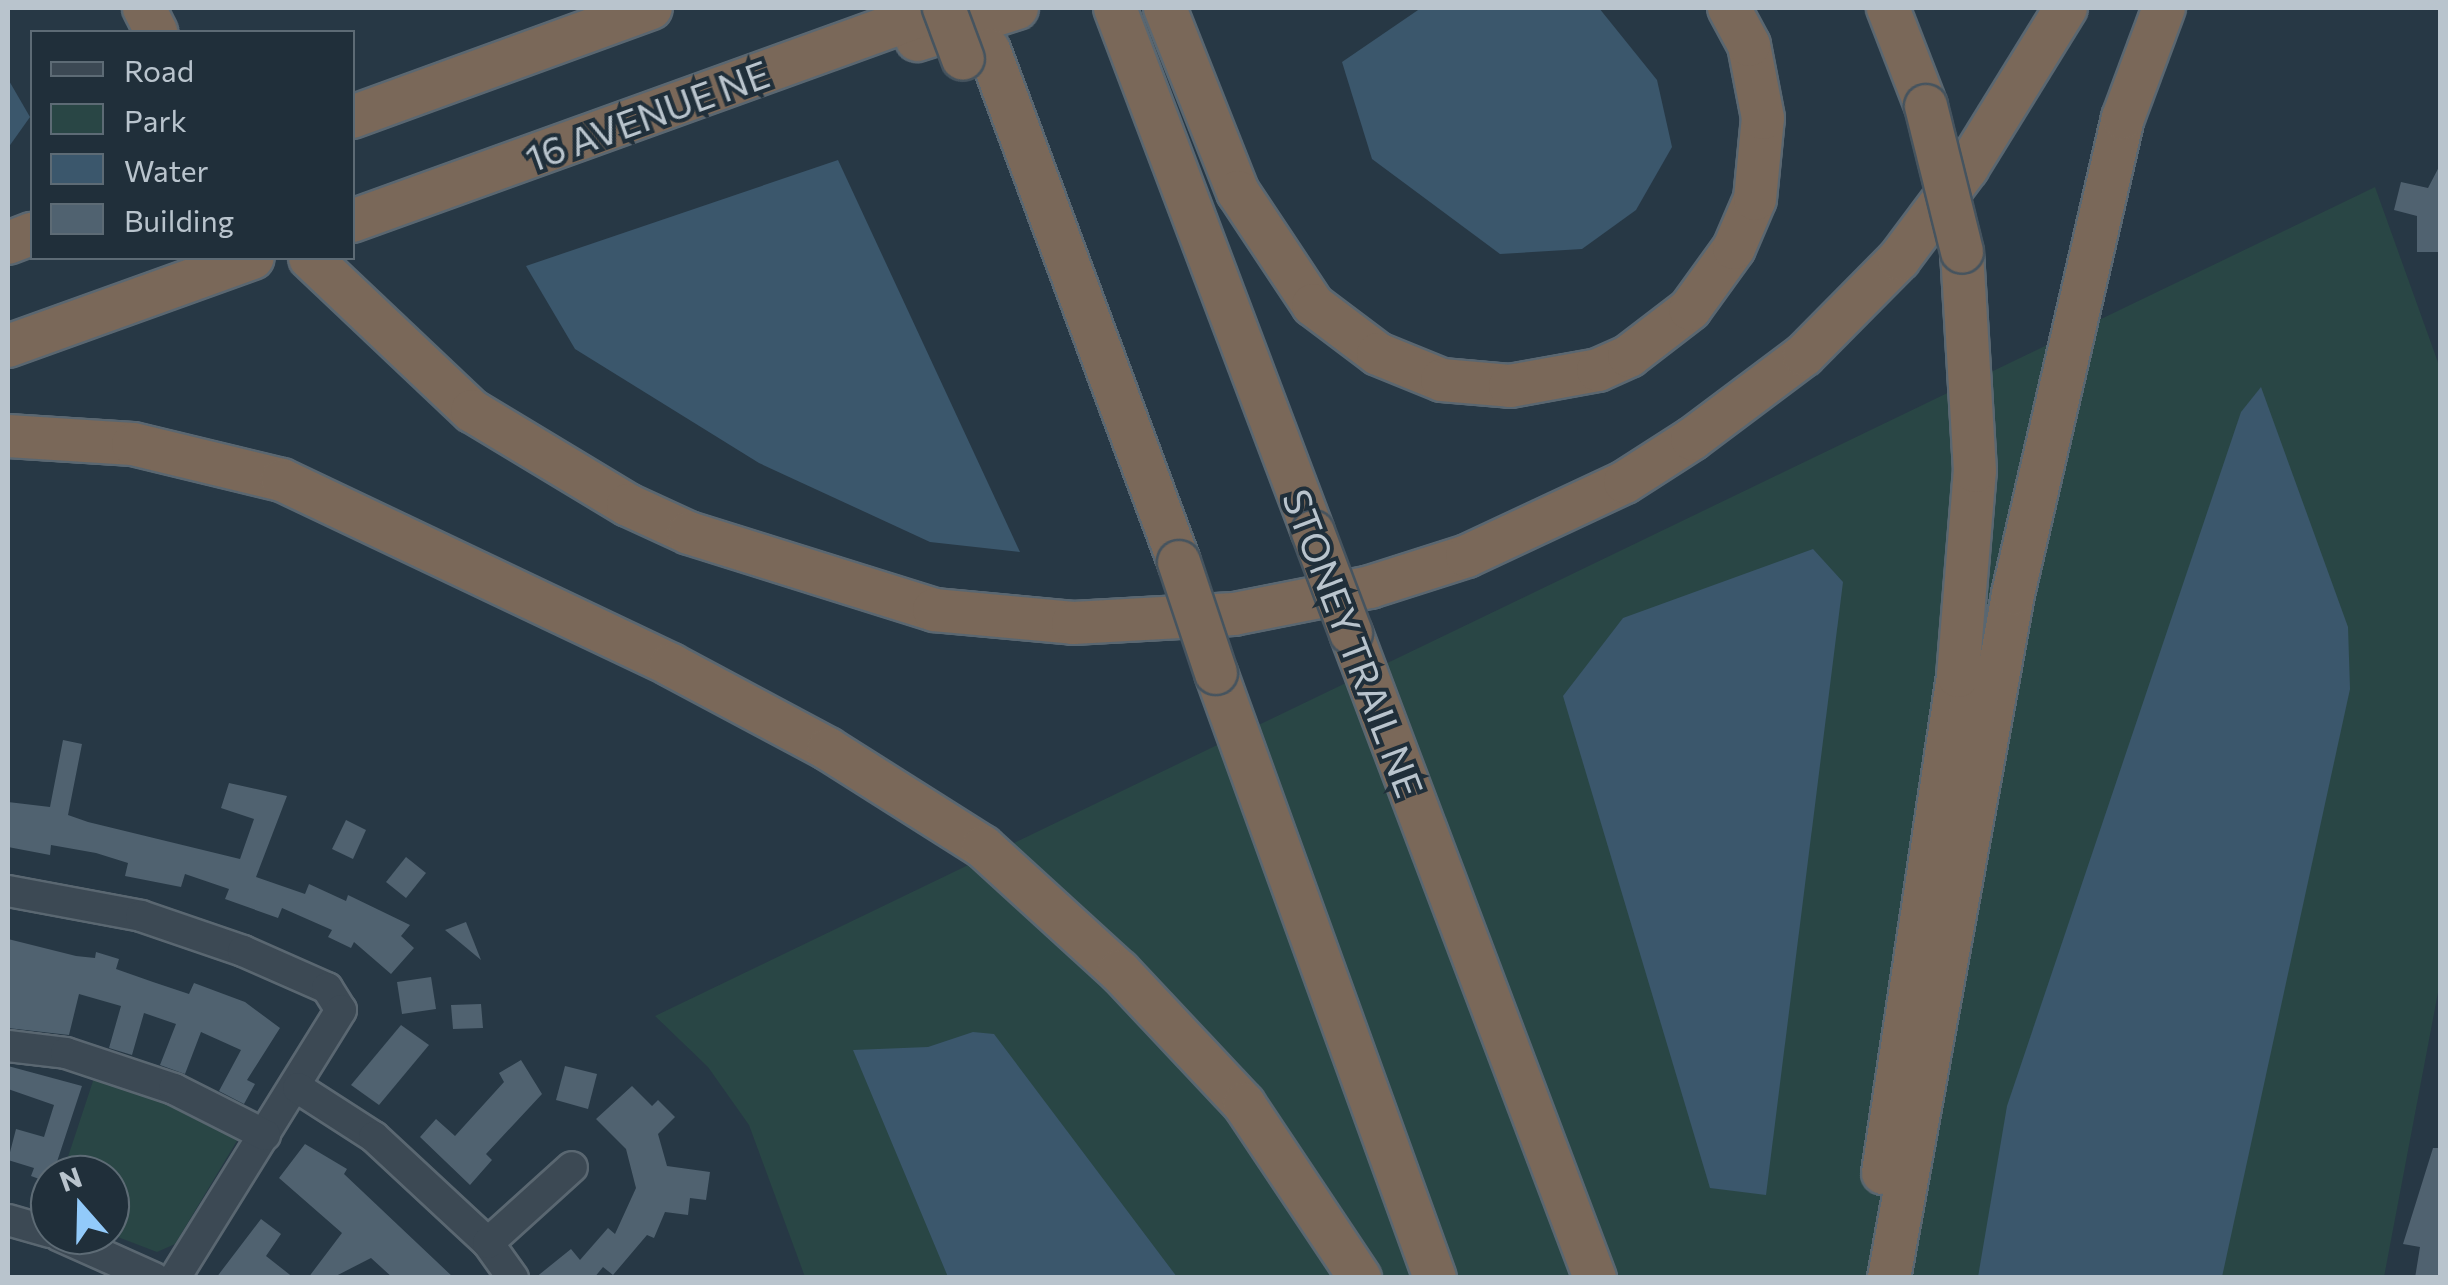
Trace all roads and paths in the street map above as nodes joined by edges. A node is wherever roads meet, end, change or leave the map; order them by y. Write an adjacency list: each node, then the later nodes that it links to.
1 (651, 8): 13 (highway)
2 (943, 8): 11 (highway, 16 AVENUE NE); 12 (highway, bridge)
3 (974, 8): 12 (highway)
4 (1018, 8): 11 (highway)
5 (1165, 8): 6 (highway)
6 (1729, 8)
7 (1888, 8): 32 (highway, bridge)
8 (2066, 8): 16 (highway)
9 (2164, 8): 33 (highway)
10 (1118, 16): 31 (highway, STONEY TRAIL NE, bridge)
11 (854, 40): 14 (highway, 16 AVENUE NE)
12 (976, 54): 30 (highway, bridge)
13 (355, 116)
14 (355, 221)
15 (247, 260): 17 (highway)
16 (323, 272)
17 (8, 346)
18 (8, 436): 29 (highway)
19 (8, 892): 21 (street)
20 (8, 1046): 22 (street)
21 (298, 1088): 22 (street); 24 (street)
22 (265, 1135): 27 (street)
23 (572, 1167): 24 (street)
24 (488, 1243): 28 (street)
25 (103, 1255): 26 (street)
26 (154, 1278)
27 (175, 1278)
28 (513, 1278)
29 (1360, 1278)
30 (1436, 1278)
31 (1595, 1278)
32 (1868, 1278)
33 (1889, 1278)

